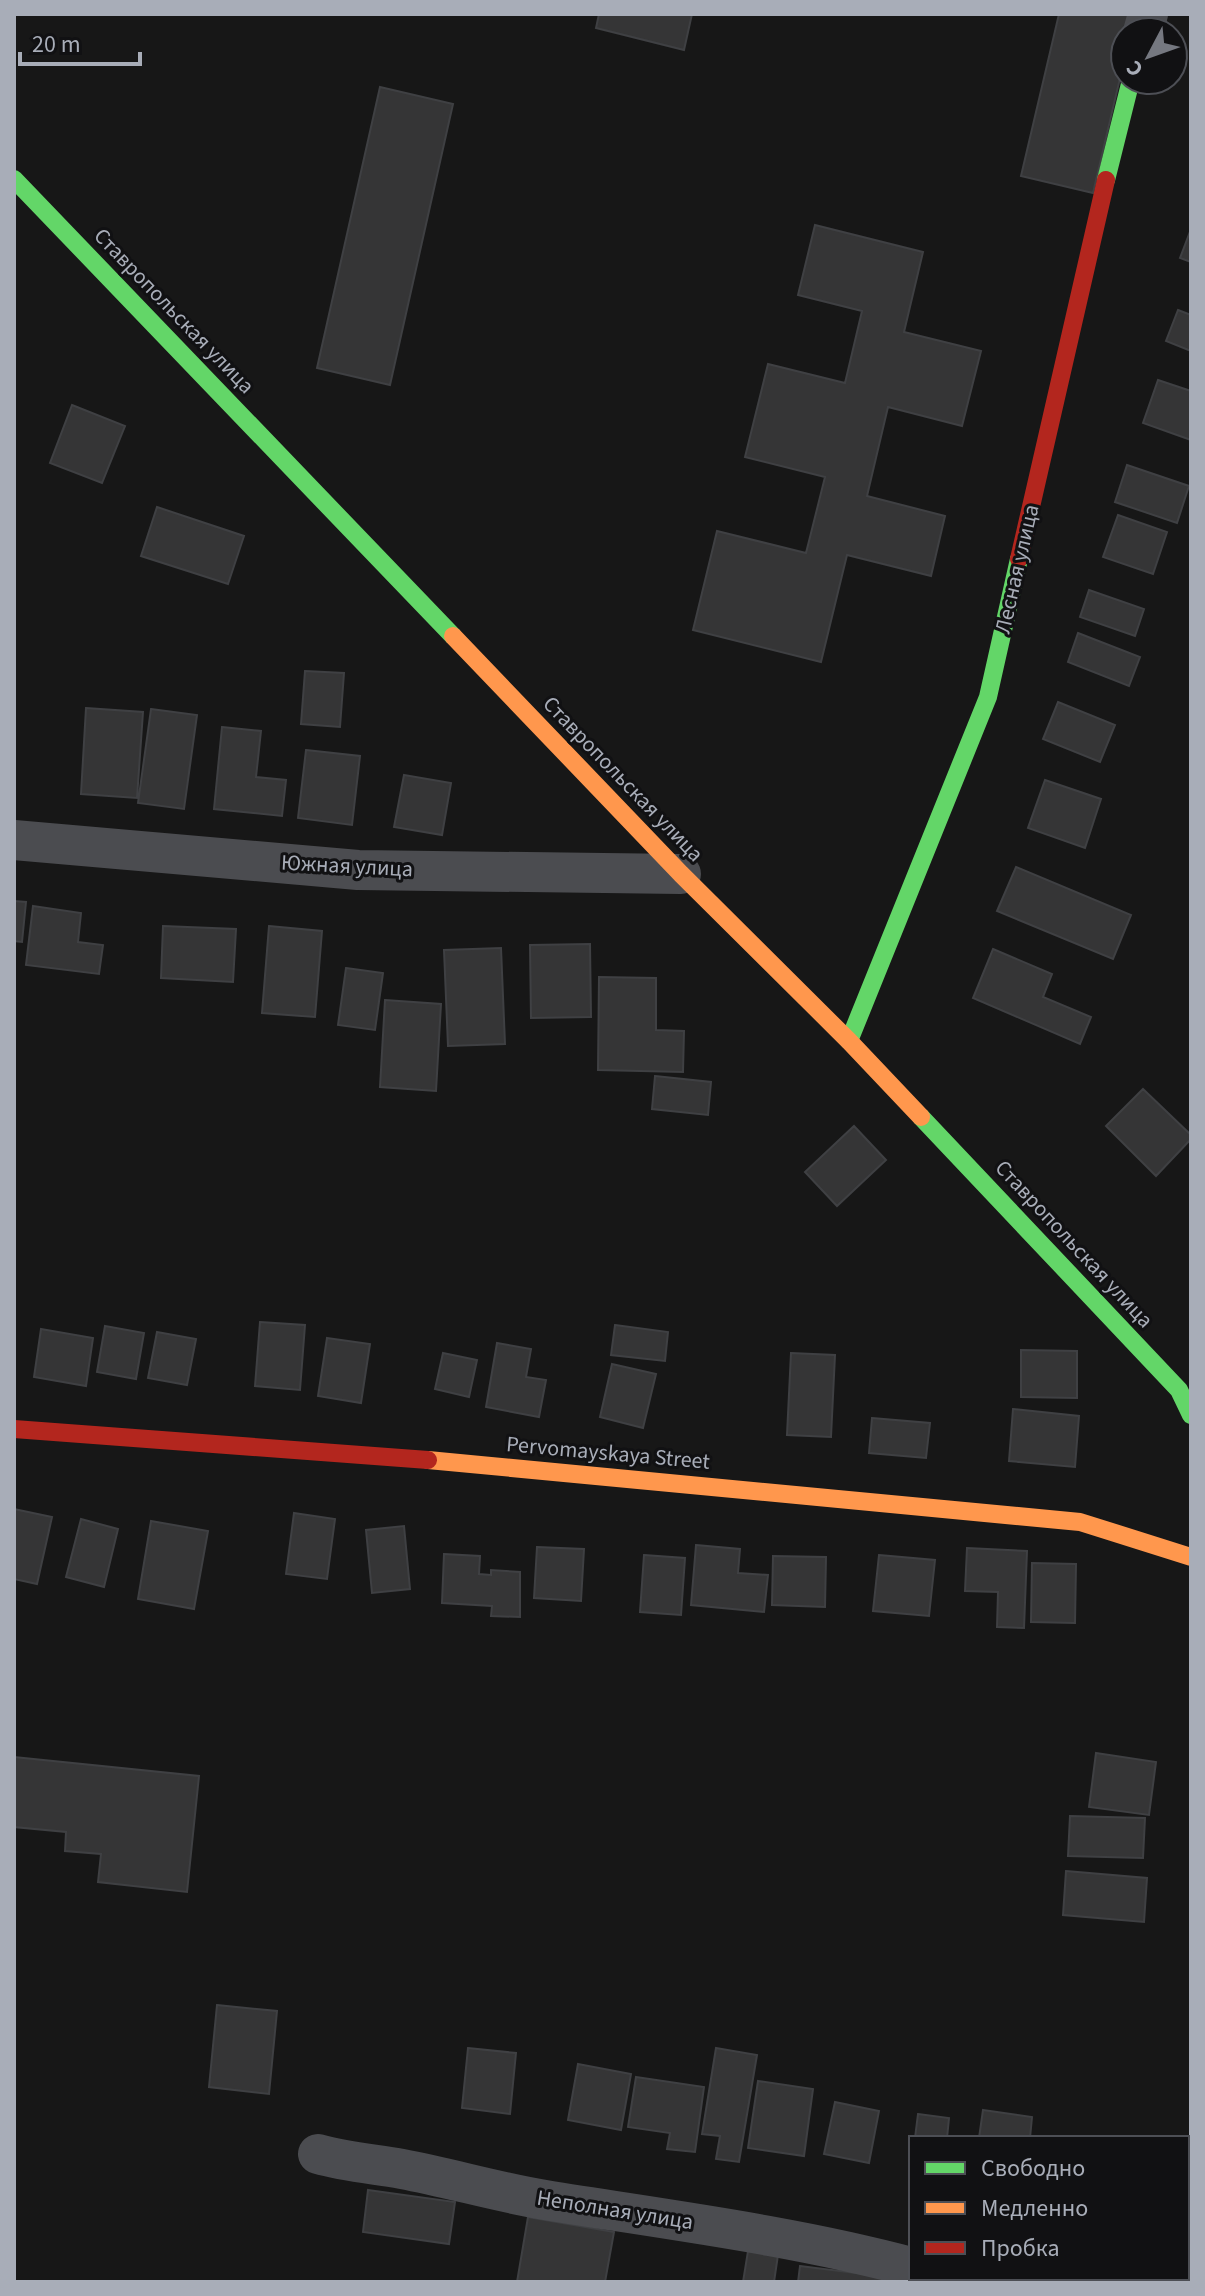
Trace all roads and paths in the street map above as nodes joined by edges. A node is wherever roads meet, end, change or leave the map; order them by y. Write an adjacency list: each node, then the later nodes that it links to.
1 (1127, 96): 5 (street, Лесная улица)
2 (14, 179): 4 (street, Ставропольская улица)
3 (14, 840): 4 (street, Южная улица)
4 (681, 874): 5 (street, Ставропольская улица)
5 (849, 1041): 6 (street, Ставропольская улица)
6 (1191, 1415)
7 (14, 1429): 8 (street, Pervomayskaya Street)
8 (1191, 1557)
9 (318, 2154): 10 (street, Неполная улица)
10 (909, 2266)

